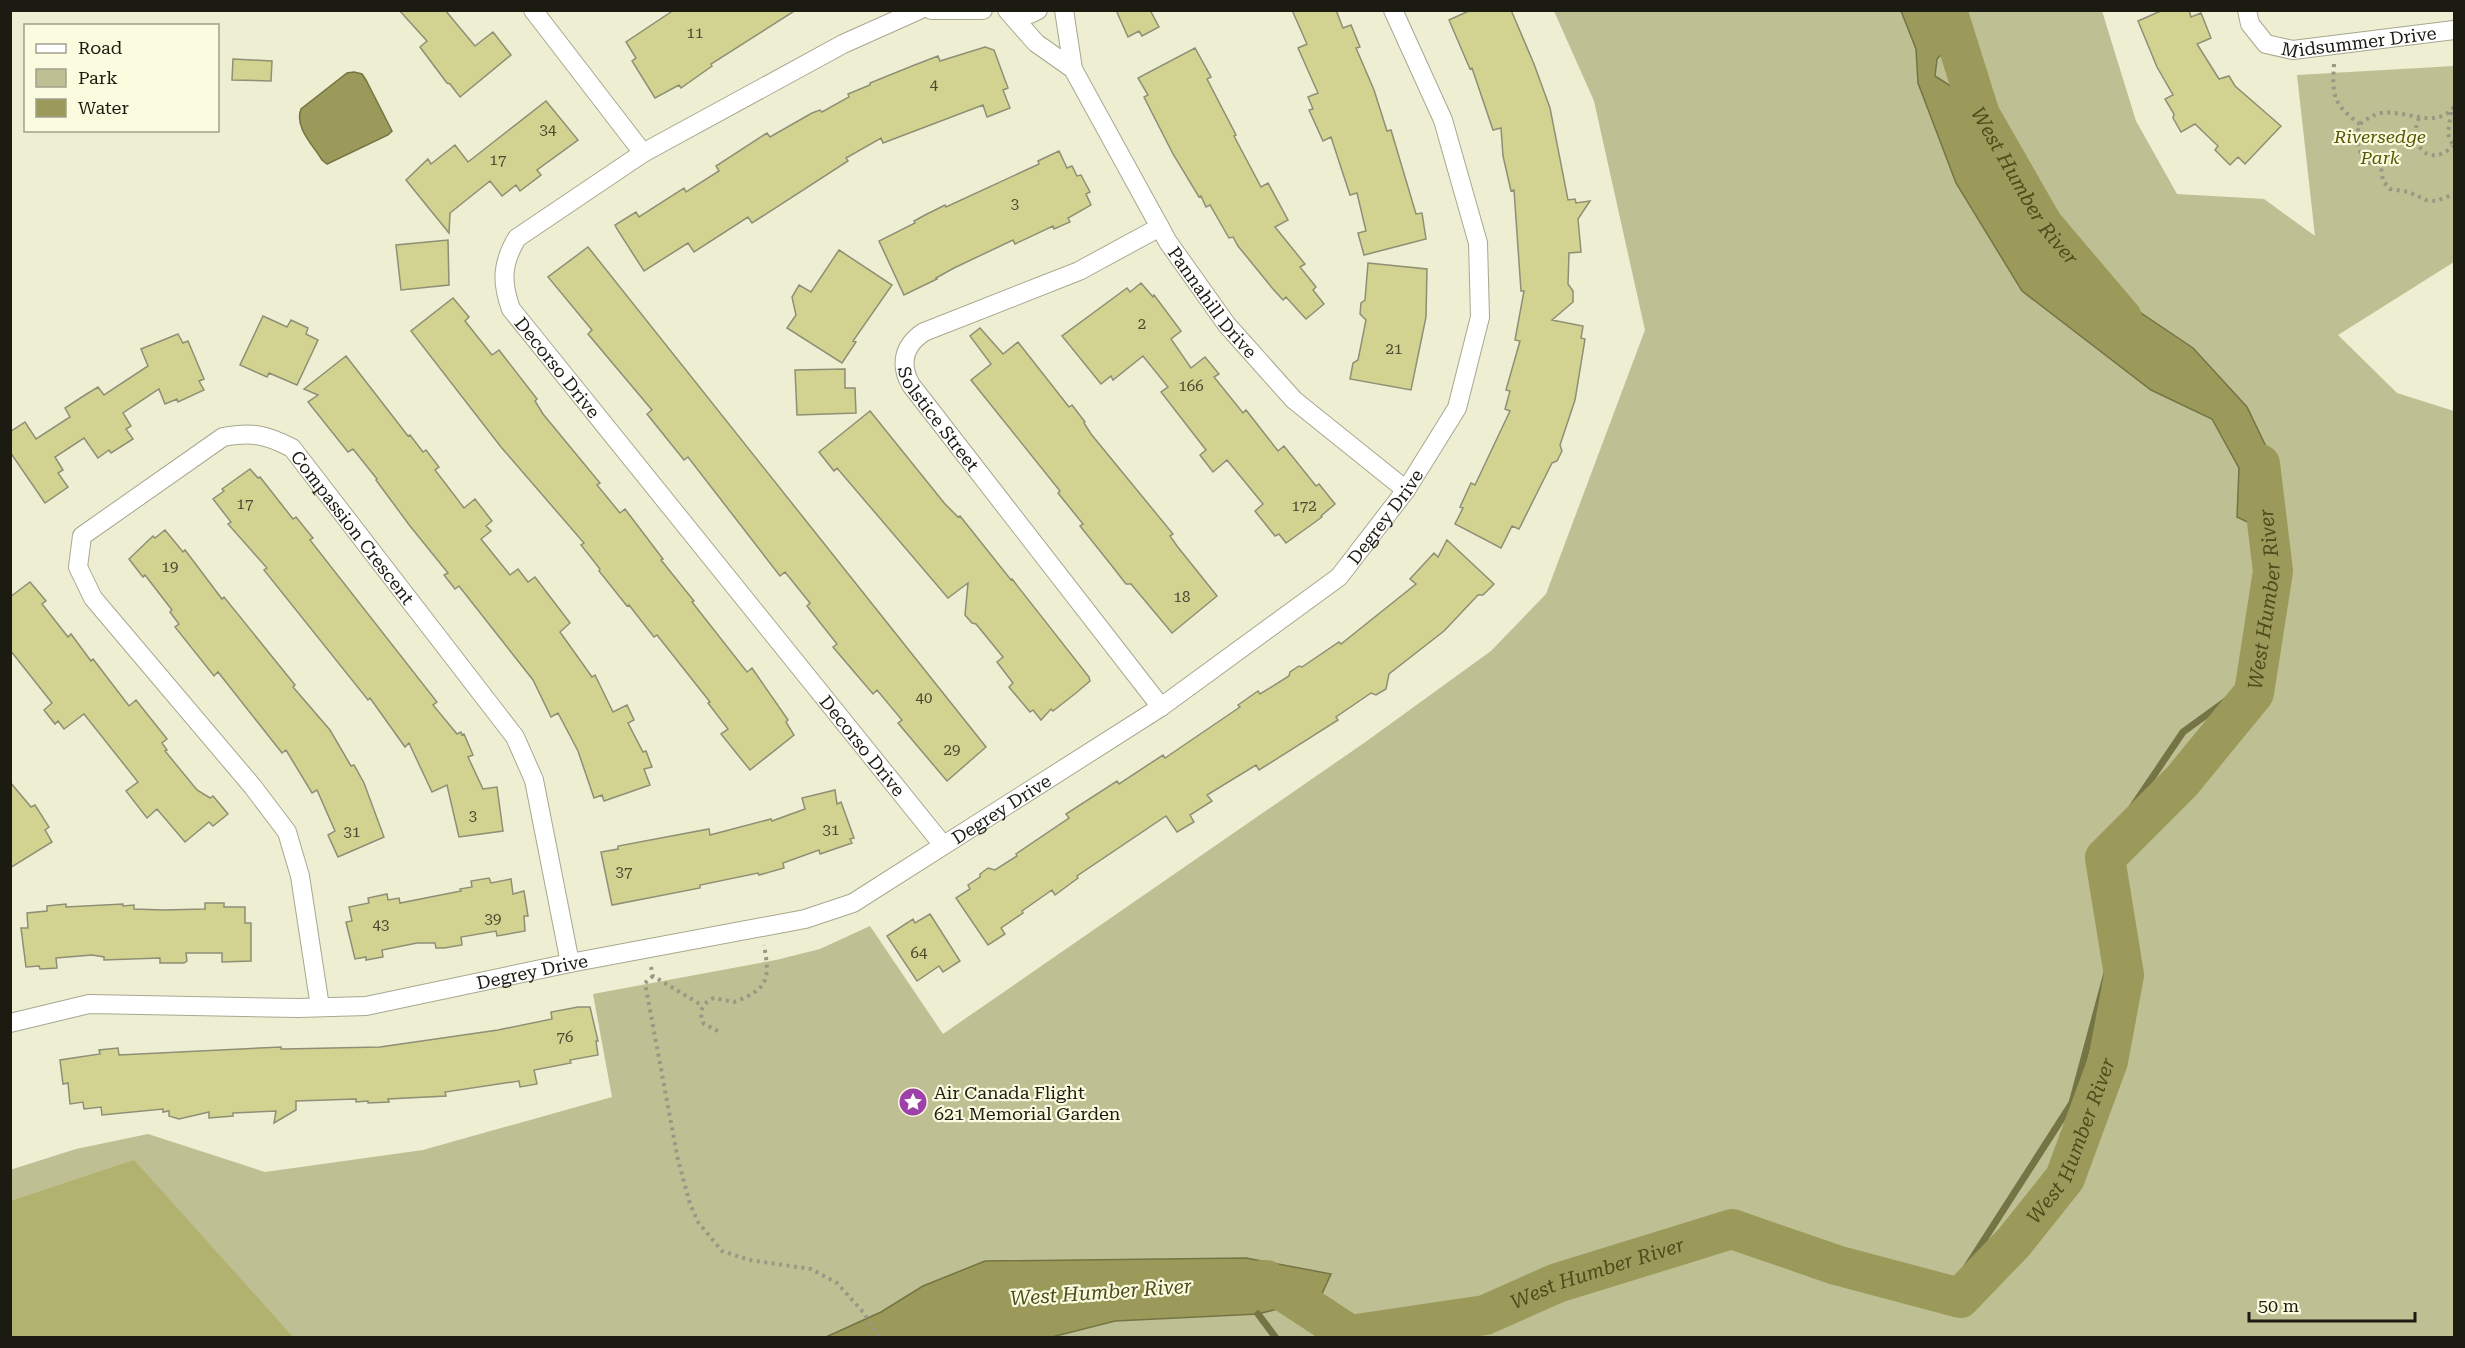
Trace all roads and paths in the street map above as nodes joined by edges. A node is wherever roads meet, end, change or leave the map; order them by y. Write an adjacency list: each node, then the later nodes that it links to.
1 (533, 10): 18 (street)
2 (919, 10): 18 (street, Decorso Drive)
3 (931, 10): 4 (street)
4 (983, 10)
5 (1008, 10): 6 (street, Pannahill Drive); 12 (street, Pannahill Drive)
6 (1038, 10)
7 (1064, 10): 12 (street, Pannahill Drive)
8 (1393, 10): 21 (street, Degrey Drive)
9 (2247, 10): 11 (street, Midsummer Drive)
10 (2454, 30): 11 (street, Midsummer Drive)
11 (2334, 44): 16 (path)
12 (1073, 69): 20 (street, Pannahill Drive)
13 (2454, 107): 14 (path)
14 (2451, 112): 15 (path); 17 (path)
15 (2419, 118): 16 (path); 17 (path)
16 (2360, 124): 19 (path)
17 (2454, 147)
18 (643, 153): 23 (street, Decorso Drive)
19 (2454, 194)
20 (1160, 227): 21 (street, Pannahill Drive); 22 (street, Solstice Street)
21 (1406, 490): 22 (street, Degrey Drive)
22 (1161, 707): 23 (street, Degrey Drive)
23 (943, 845): 24 (street, Degrey Drive)
24 (761, 927): 25 (street, Degrey Drive); 26 (path)
25 (570, 963): 27 (street, Degrey Drive); 27 (street, Compassion Crescent)
26 (703, 1006): 29 (path); 30 (path)
27 (320, 1007): 28 (street, Degrey Drive)
28 (10, 1023)
29 (718, 1031)
30 (879, 1338)

